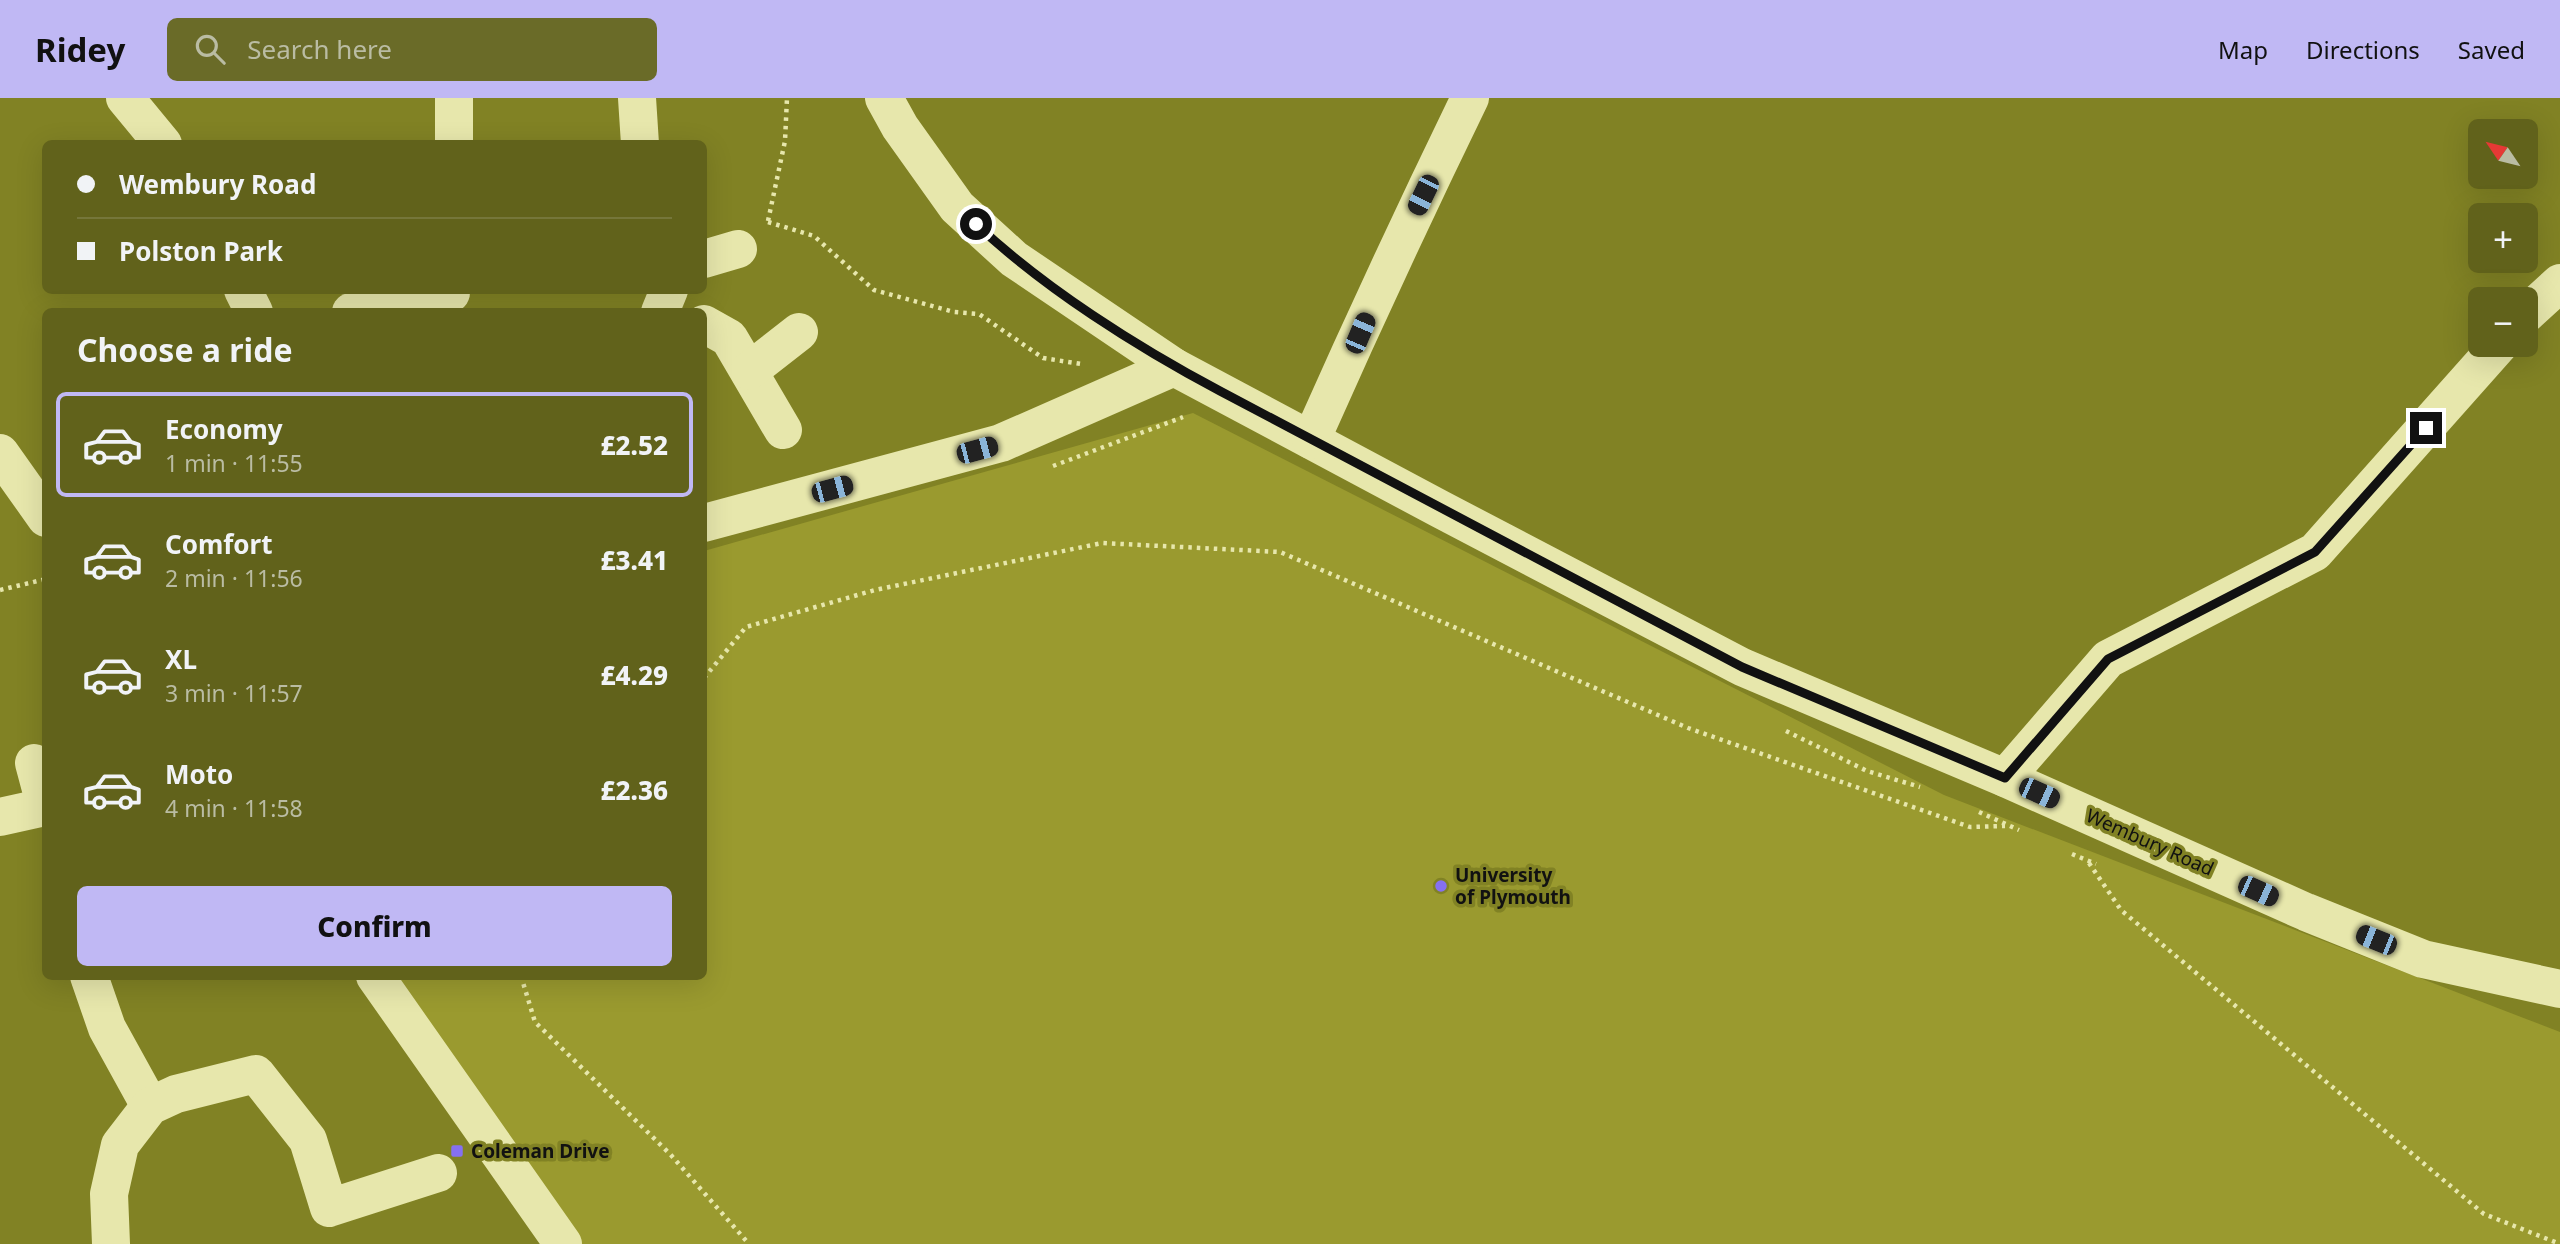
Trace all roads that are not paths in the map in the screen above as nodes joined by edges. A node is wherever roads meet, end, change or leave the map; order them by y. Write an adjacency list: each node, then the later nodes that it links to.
1 (125, 98): 6 (street)
2 (454, 98): 7 (street)
3 (637, 98): 8 (street)
4 (884, 98): 16 (street, Wembury Road)
5 (1471, 98): 19 (street)
6 (160, 140)
7 (454, 140)
8 (640, 140)
9 (2560, 283): 11 (street)
10 (454, 298): 12 (street)
11 (2538, 303)
12 (380, 308)
13 (707, 326): 17 (street)
14 (799, 332): 17 (street)
15 (2488, 357): 24 (street)
16 (1174, 367): 19 (street, Wembury Road); 22 (street)
17 (749, 371): 18 (street)
18 (783, 430)
19 (1311, 440): 24 (street, Wembury Road)
20 (0, 453): 21 (street)
21 (42, 512)
22 (707, 522)
23 (34, 763): 25 (street)
24 (2005, 778): 30 (street, Wembury Road)
25 (42, 795)
26 (42, 808): 27 (street)
27 (0, 817)
28 (90, 980): 31 (street)
29 (378, 980): 34 (street)
30 (2560, 989)
31 (149, 1106): 32 (street); 33 (street)
32 (438, 1173)
33 (111, 1244)
34 (563, 1244)

